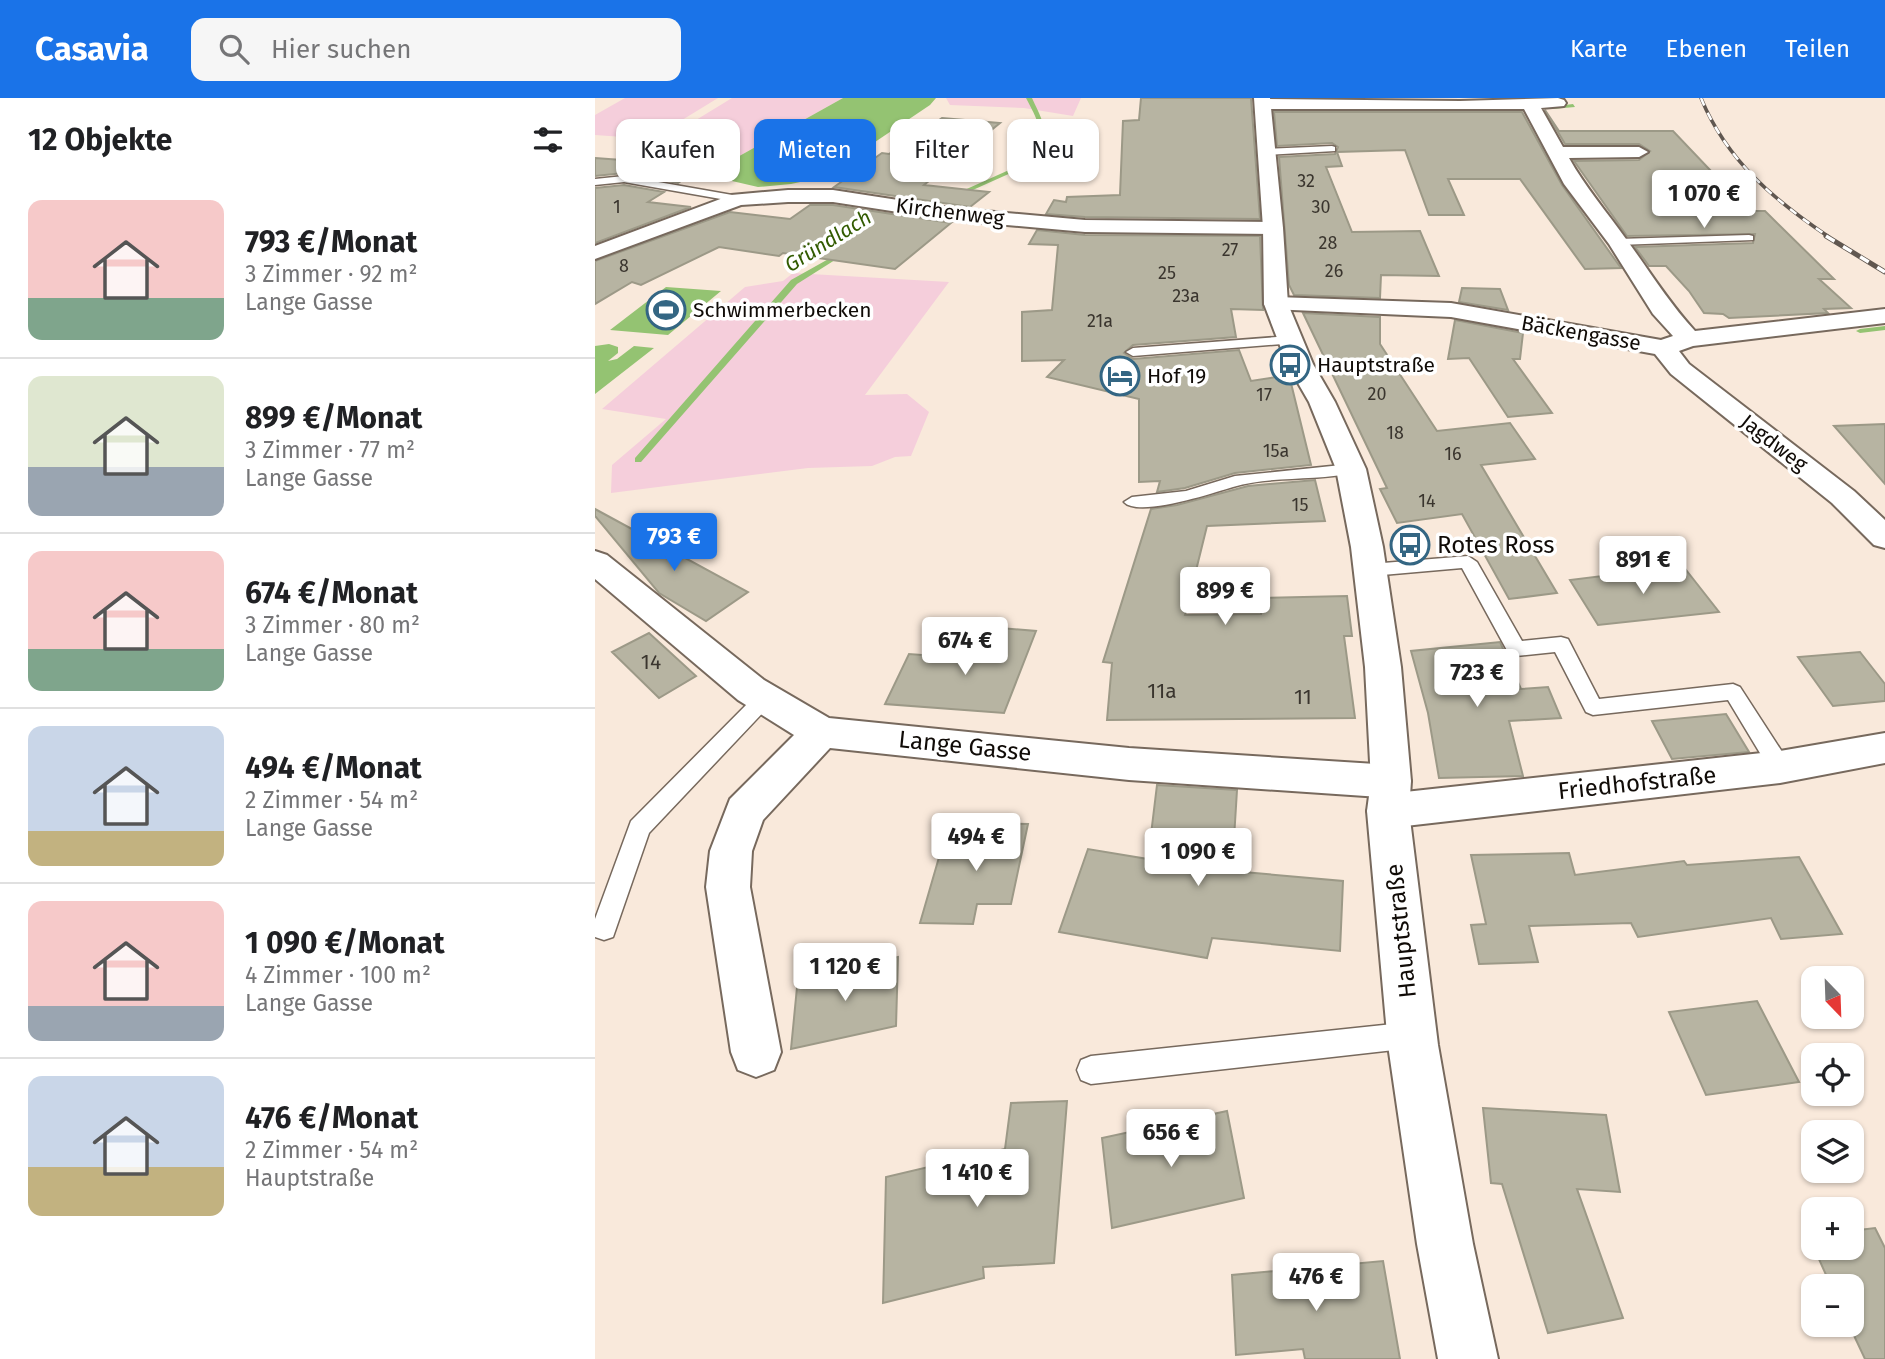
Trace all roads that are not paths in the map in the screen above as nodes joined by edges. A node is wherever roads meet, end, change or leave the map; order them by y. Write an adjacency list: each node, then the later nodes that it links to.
1 (1262, 101): 3 (street); 5 (street, Hauptstraße)
2 (1558, 103): 3 (street)
3 (1530, 104): 7 (street, Jagdweg)
4 (1332, 149): 5 (lane)
5 (1265, 152): 10 (street, Hauptstraße)
6 (1639, 152): 7 (street)
7 (1556, 153): 12 (street, Jagdweg)
8 (595, 182): 9 (lane)
9 (738, 199): 10 (street, Kirchenweg); 13 (street, Kirchenweg)
10 (1273, 228): 14 (street, Hauptstraße)
11 (1749, 238): 12 (lane)
12 (1618, 242): 17 (street, Jagdweg)
13 (595, 253)
14 (1276, 304): 16 (street, Hauptstraße); 17 (street, Bäckengasse)
15 (1885, 316): 17 (street, Bäckengasse)
16 (1290, 340): 18 (lane); 19 (street, Hauptstraße)
17 (1676, 344): 21 (street, Jagdweg)
18 (1133, 352)
19 (1351, 469): 20 (lane); 23 (street, Hauptstraße)
20 (1132, 502)
21 (1885, 538)
22 (595, 562): 24 (street, Lange Gasse)
23 (1371, 570): 27 (lane); 28 (street, Hauptstraße)
24 (764, 699): 25 (street, Lange Gasse); 29 (lane)
25 (821, 732): 28 (street, Lange Gasse); 31 (street)
26 (1885, 748): 27 (street, Friedhofstraße)
27 (1780, 767): 28 (street, Friedhofstraße)
28 (1390, 796): 30 (street, Hauptstraße)
29 (604, 929)
30 (1412, 1035): 32 (lane); 33 (street, Hauptstraße)
31 (756, 1052)
32 (1091, 1070)
33 (1468, 1359)

